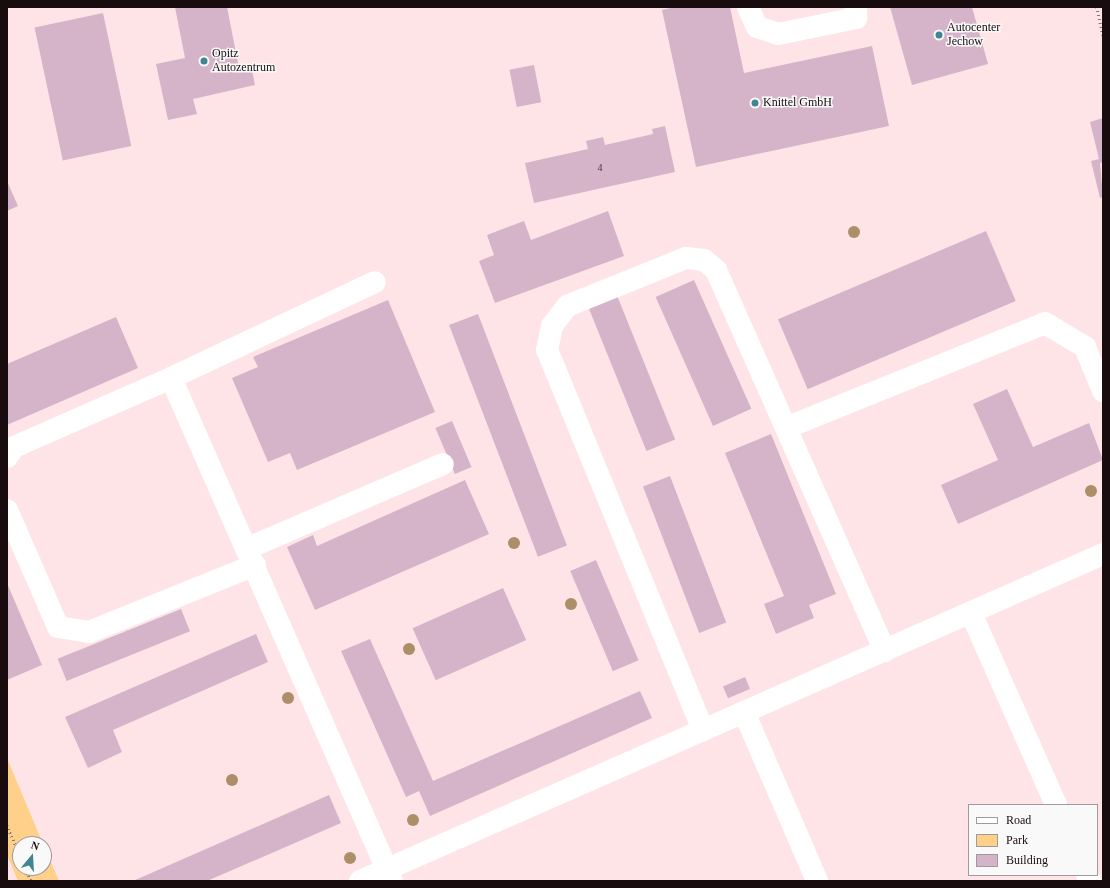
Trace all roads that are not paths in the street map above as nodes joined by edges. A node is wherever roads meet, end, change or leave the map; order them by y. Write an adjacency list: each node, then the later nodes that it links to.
1 (748, 7): 2 (lane)
2 (856, 7)
3 (375, 282): 4 (lane)
4 (171, 378): 7 (lane); 11 (lane)
5 (1103, 391): 6 (lane)
6 (788, 427): 13 (lane); 15 (lane)
7 (7, 457)
8 (443, 464): 11 (lane)
9 (7, 510): 11 (lane)
10 (1103, 554): 12 (lane)
11 (252, 556): 17 (lane)
12 (971, 613): 13 (lane); 16 (lane)
13 (885, 651): 14 (lane)
14 (744, 712): 15 (lane); 19 (lane)
15 (703, 730): 17 (lane)
16 (1056, 804)
17 (389, 875): 18 (lane)
18 (360, 881)
19 (817, 881)

